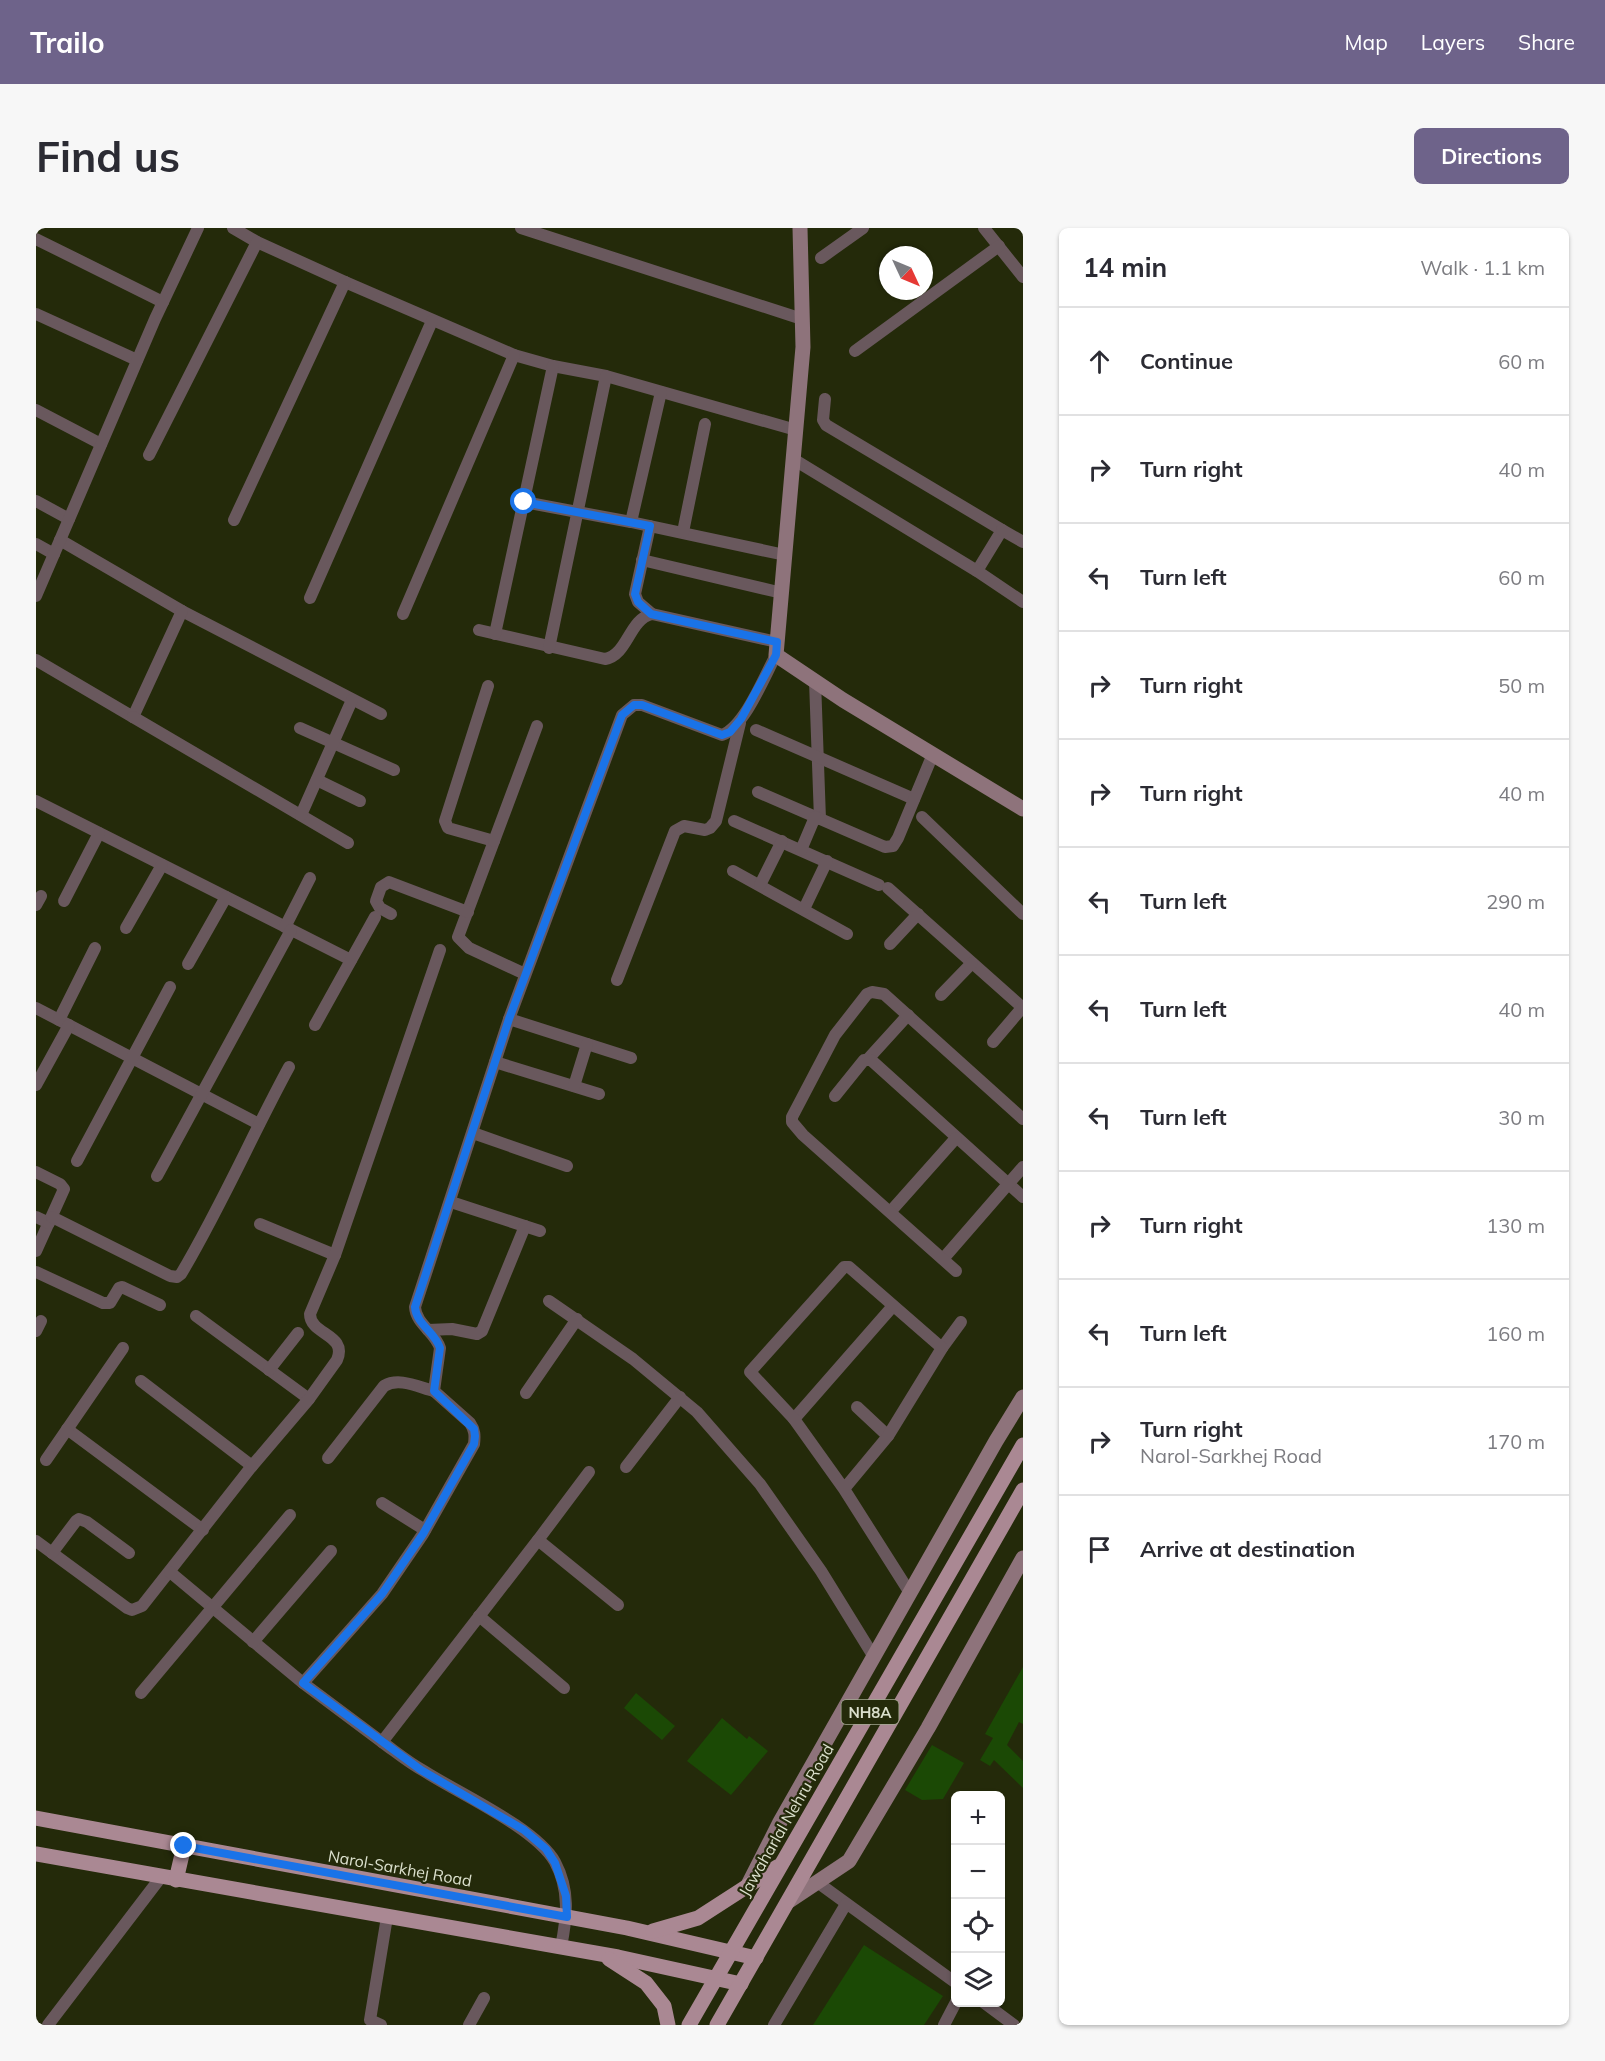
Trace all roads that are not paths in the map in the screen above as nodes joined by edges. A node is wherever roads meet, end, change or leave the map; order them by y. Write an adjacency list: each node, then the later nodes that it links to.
1 (198, 228): 14 (street)
2 (233, 228): 9 (street)
3 (521, 228): 7 (street)
4 (800, 228): 16 (street)
5 (863, 228): 11 (street)
6 (984, 228): 10 (street)
7 (542, 231): 16 (street)
8 (36, 239): 14 (street)
9 (257, 242): 13 (street); 29 (street)
10 (999, 246): 12 (street); 18 (street)
11 (821, 258)
12 (1023, 276)
13 (345, 282): 17 (street); 35 (street)
14 (163, 302): 20 (street)
15 (36, 314): 20 (street)
16 (802, 319): 27 (street)
17 (432, 321): 19 (street); 49 (street)
18 (855, 351)
19 (514, 355): 21 (street); 52 (street)
20 (137, 360): 28 (street)
21 (553, 366): 22 (street); 32 (street)
22 (606, 376): 23 (street); 33 (street)
23 (661, 392): 27 (street); 36 (street)
24 (825, 399): 38 (street)
25 (36, 410): 28 (street)
26 (705, 424): 39 (street)
27 (796, 430): 30 (street)
28 (101, 444): 34 (street)
29 (149, 455)
30 (793, 459): 44 (street); 46 (street)
31 (36, 501): 34 (street)
32 (524, 502): 33 (street); 55 (street)
33 (579, 513): 36 (street); 56 (street)
34 (69, 519): 40 (street)
35 (234, 520)
36 (631, 522): 37 (street)
37 (650, 526): 39 (street); 45 (street)
38 (1002, 530): 41 (street); 46 (street)
39 (683, 532): 44 (street)
40 (60, 540): 43 (street); 51 (street)
41 (1023, 542)
42 (36, 544): 43 (street)
43 (54, 554): 48 (street)
44 (785, 555): 47 (street)
45 (642, 561): 47 (street); 53 (street)
46 (977, 571): 50 (street)
47 (782, 593): 57 (street)
48 (36, 596)
49 (310, 598)
50 (1023, 602)
51 (182, 610): 61 (street); 63 (street)
52 (403, 614)
53 (651, 614): 56 (street); 57 (street)
54 (479, 630): 55 (street)
55 (495, 634): 56 (street)
56 (549, 648)
57 (776, 649): 59 (street); 64 (street)
58 (36, 660): 63 (street)
59 (815, 681): 69 (street); 70 (street)
60 (488, 686): 83 (street)
61 (352, 700): 62 (street); 68 (street)
62 (381, 714)
63 (134, 717): 78 (street)
64 (741, 719): 109 (street); 110 (street)
65 (537, 726): 83 (street)
66 (300, 728): 68 (street)
67 (756, 730): 70 (street)
68 (333, 743): 71 (street); 72 (street)
69 (933, 754): 74 (street); 77 (street)
70 (818, 757): 74 (street); 80 (street)
71 (394, 770)
72 (317, 780): 75 (street); 78 (street)
73 (758, 792): 80 (street)
74 (914, 800): 80 (street)
75 (360, 801)
76 (37, 803): 82 (street)
77 (1023, 809)
78 (301, 815): 85 (street)
79 (922, 817): 97 (street)
80 (817, 818): 86 (street)
81 (734, 821): 84 (street)
82 (99, 833): 88 (street); 93 (street)
83 (495, 841): 95 (street)
84 (782, 841): 86 (street); 91 (street)
85 (348, 843)
86 (801, 850): 87 (street)
87 (827, 861): 94 (street); 96 (street)
88 (162, 865): 92 (street); 100 (street)
89 (733, 871): 91 (street)
90 (310, 878): 101 (street)
91 (760, 885): 94 (street)
92 (226, 897): 101 (street); 108 (street)
93 (64, 901)
94 (804, 909): 102 (street)
95 (468, 912): 98 (street); 109 (street)
96 (918, 914): 103 (street); 107 (street)
97 (1023, 914)
98 (391, 915)
99 (375, 917): 106 (street)
100 (126, 928)
101 (288, 928): 106 (street); 128 (street)
102 (847, 934)
103 (890, 944)
104 (95, 948): 117 (street)
105 (440, 950): 150 (street)
106 (351, 960): 118 (street)
107 (972, 963): 112 (street); 114 (street)
108 (188, 964)
109 (525, 975): 116 (street)
110 (617, 980)
111 (170, 987): 121 (street)
112 (941, 995)
113 (36, 1008): 117 (street)
114 (1023, 1008): 119 (street)
115 (908, 1015): 123 (street); 131 (street); 143 (street)
116 (509, 1019): 120 (street); 124 (street)
117 (64, 1023): 121 (street); 126 (street)
118 (315, 1025)
119 (993, 1042)
120 (587, 1044): 122 (street); 127 (street)
121 (133, 1058): 128 (street); 135 (street)
122 (631, 1058)
123 (868, 1059): 130 (street); 134 (street)
124 (495, 1062): 127 (street); 133 (street)
125 (289, 1067): 132 (street)
126 (36, 1085)
127 (574, 1086): 129 (street)
128 (202, 1094): 132 (street); 139 (street)
129 (599, 1094)
130 (835, 1096)
131 (1023, 1119)
132 (259, 1124): 145 (street)
133 (473, 1133): 136 (street); 142 (street)
134 (956, 1138): 140 (street); 143 (street)
135 (77, 1161)
136 (567, 1166)
137 (1023, 1167): 140 (street)
138 (36, 1172): 145 (street)
139 (157, 1176)
140 (1008, 1184): 141 (street); 151 (street)
141 (1023, 1197)
142 (451, 1202): 147 (street); 160 (street)
143 (891, 1211): 151 (street)
144 (36, 1217): 145 (street)
145 (50, 1220): 149 (street)
146 (260, 1224): 150 (street)
147 (525, 1226): 148 (street); 160 (street)
148 (540, 1231)
149 (36, 1251)
150 (335, 1255): 170 (street)
151 (943, 1259): 152 (street)
152 (956, 1271)
153 (36, 1272): 155 (street)
154 (549, 1301): 158 (street)
155 (160, 1305)
156 (893, 1306): 163 (street); 172 (street); 172 (street)
157 (196, 1316): 164 (street)
158 (577, 1318): 167 (street); 168 (street)
159 (961, 1322): 163 (street)
160 (428, 1330): 166 (street)
161 (298, 1333): 164 (street)
162 (123, 1348): 173 (street)
163 (942, 1348): 174 (street)
164 (269, 1370): 170 (street)
165 (141, 1381): 178 (street)
166 (434, 1391): 176 (street); 186 (street)
167 (526, 1393)
168 (680, 1397): 179 (street); 199 (street)
169 (1023, 1397): 194 (street)
170 (309, 1400): 178 (street)
171 (856, 1407): 174 (street)
172 (794, 1419): 181 (street)
173 (67, 1429): 177 (street); 185 (street)
174 (888, 1436): 181 (street)
175 (1023, 1445): 207 (main road, Jawaharlal Nehru Road / NH8A)
176 (328, 1458)
177 (46, 1460)
178 (252, 1466): 185 (street)
179 (626, 1467)
180 (589, 1472): 187 (street)
181 (844, 1489): 194 (street)
182 (1023, 1490): 212 (main road, NH8A)
183 (382, 1503): 186 (street)
184 (290, 1515): 196 (street)
185 (202, 1530): 193 (street)
186 (425, 1530): 200 (street)
187 (538, 1540): 195 (street); 197 (street)
188 (36, 1541): 190 (street)
189 (331, 1551): 198 (street)
190 (52, 1553): 191 (street); 193 (street)
191 (129, 1553)
192 (1023, 1558): 210 (street)
193 (170, 1572): 196 (street)
194 (910, 1593): 199 (street)
195 (618, 1605)
196 (211, 1607): 198 (street); 202 (street)
197 (479, 1616): 201 (street); 203 (street)
198 (253, 1642): 200 (street)
199 (874, 1657): 211 (street)
200 (303, 1683): 203 (street)
201 (564, 1688)
202 (141, 1693)
203 (382, 1742): 215 (street)
204 (36, 1818): 205 (main road, Narol-Sarkhej Road)
205 (184, 1846): 209 (main road); 215 (main road, Narol-Sarkhej Road)
206 (36, 1854): 208 (main road)
207 (780, 1864): 211 (main road); 218 (main road, Jawaharlal Nehru Road / NH8A)
208 (160, 1877): 209 (main road); 227 (street)
209 (176, 1880): 214 (main road)
210 (817, 1882): 212 (street); 213 (street)
211 (747, 1887): 216 (main road)
212 (789, 1901): 220 (main road, NH8A)
213 (846, 1904): 222 (street); 233 (street)
214 (387, 1917): 217 (main road); 228 (street)
215 (567, 1917): 216 (main road, Narol-Sarkhej Road); 217 (street)
216 (647, 1932): 218 (main road, Narol-Sarkhej Road)
217 (561, 1947): 219 (main road)
218 (731, 1952): 220 (main road, Narol-Sarkhej Road); 221 (main road, Jawaharlal Nehru Road / NH8A)
219 (601, 1954): 221 (main road); 230 (main road)
220 (756, 1958): 223 (main road, NH8A)
221 (717, 1978): 223 (main road); 231 (main road, Jawaharlal Nehru Road / NH8A)
222 (951, 1979)
223 (741, 1984): 232 (main road, NH8A)
224 (484, 1998): 229 (street)
225 (954, 2007): 234 (street)
226 (990, 2007): 235 (street)
227 (48, 2025)
228 (381, 2025)
229 (469, 2025)
230 (668, 2025)
231 (689, 2025)
232 (717, 2025)
233 (774, 2025)
234 (945, 2025)
235 (1014, 2025)

